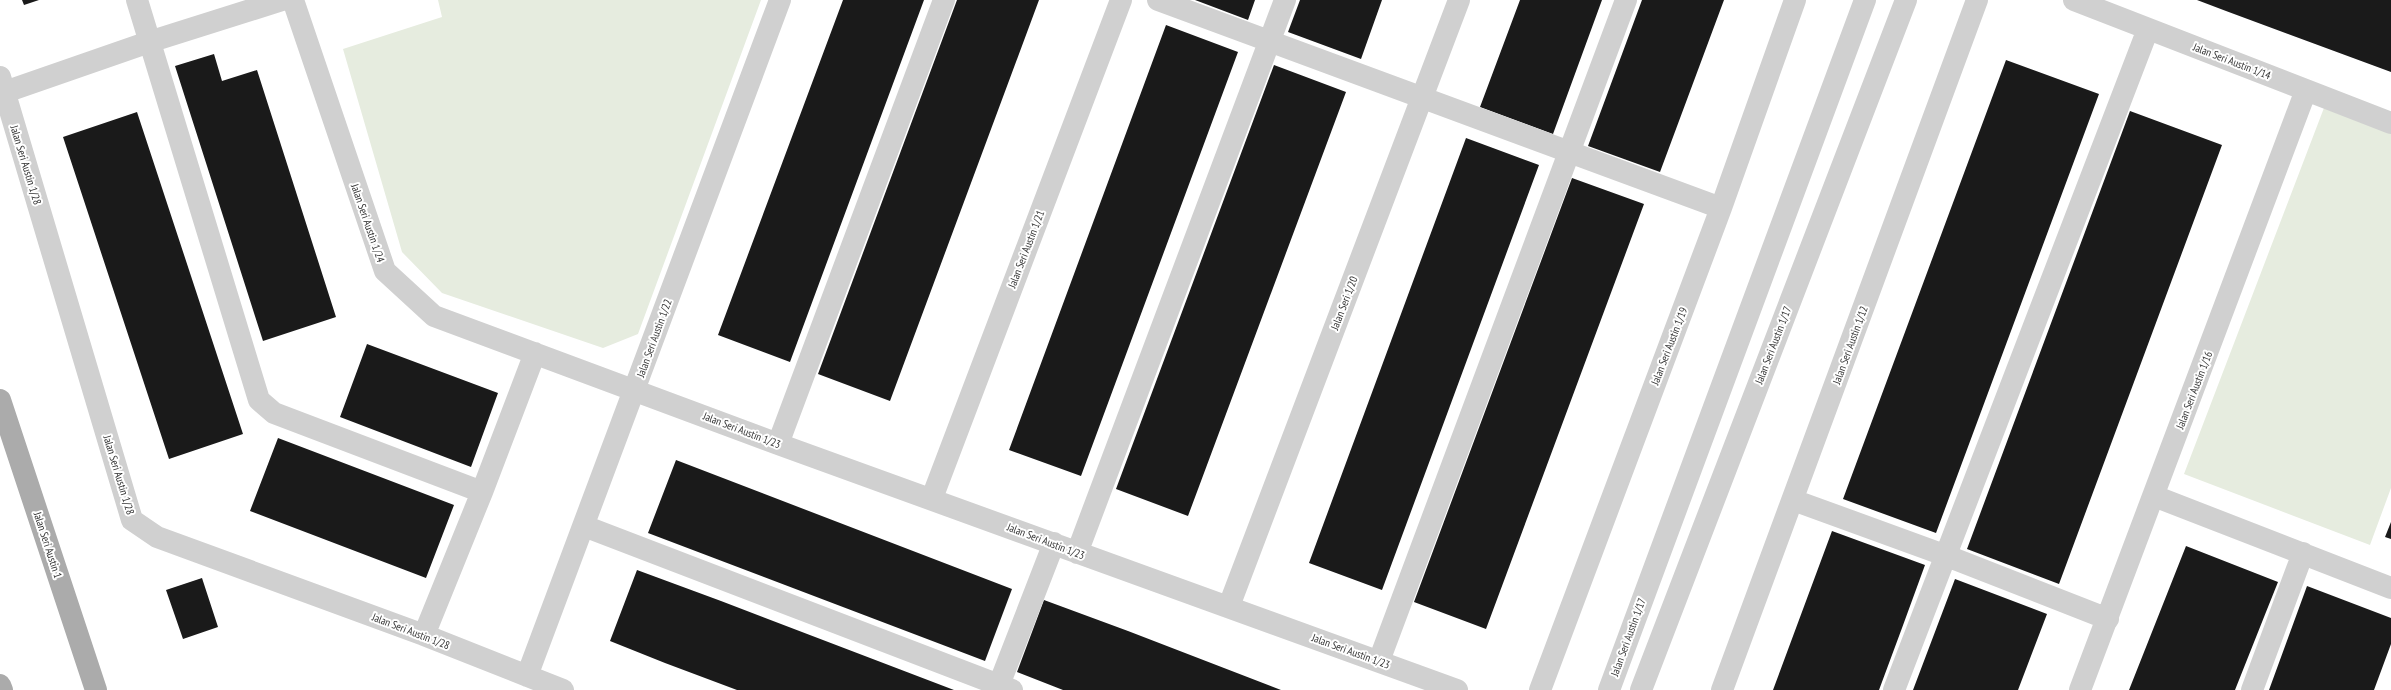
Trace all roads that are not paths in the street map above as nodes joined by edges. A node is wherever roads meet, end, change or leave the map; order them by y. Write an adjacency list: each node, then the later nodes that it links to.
1 (137, 0): 18 (street)
2 (282, 0): 18 (street)
3 (293, 0): 25 (street, Jalan Seri Austin 1/24)
4 (780, 0): 26 (street, Jalan Seri Austin 1/22)
5 (944, 0): 28 (street)
6 (1121, 0): 31 (street, Jalan Seri Austin 1/21)
7 (1158, 0): 17 (street)
8 (1285, 0): 17 (street)
9 (1459, 0): 21 (street, Jalan Seri 1/20)
10 (1626, 0): 23 (street)
11 (1795, 0): 24 (street, Jalan Seri Austin 1/19)
12 (1865, 0): 51 (street, Jalan Seri Austin 1/17)
13 (1906, 0): 52 (street, Jalan Seri Austin 1/17)
14 (1978, 0): 32 (street, Jalan Seri Austin 1/12)
15 (2074, 0): 16 (street, Jalan Seri Austin 1/14)
16 (2148, 29): 20 (street, Jalan Seri Austin 1/14); 37 (street)
17 (1270, 41): 21 (street); 35 (street)
18 (149, 42): 19 (street); 29 (street)
19 (2, 85): 41 (street, Jalan Seri Austin 1/28)
20 (2306, 90): 22 (street, Jalan Seri Austin 1/14); 30 (street, Jalan Seri Austin 1/16)
21 (1422, 98): 23 (street); 39 (street, Jalan Seri 1/20)
22 (2391, 123)
23 (1569, 152): 24 (street); 42 (street)
24 (1721, 208): 50 (street, Jalan Seri Austin 1/19)
25 (535, 352): 26 (street, Jalan Seri Austin 1/24); 29 (street)
26 (636, 390): 28 (street, Jalan Seri Austin 1/23); 33 (street, Jalan Seri Austin 1/22)
27 (0, 400): 47 (main road, Jalan Seri Austin 1)
28 (778, 444): 31 (street, Jalan Seri Austin 1/23)
29 (482, 492): 41 (street)
30 (2154, 496): 36 (street); 40 (street, Jalan Seri Austin 1/16)
31 (932, 498): 34 (street, Jalan Seri Austin 1/23)
32 (1793, 500): 37 (street); 53 (street, Jalan Seri Austin 1/12)
33 (584, 526): 43 (street, Jalan Seri Austin 1/22); 45 (street)
34 (1054, 543): 35 (street, Jalan Seri Austin 1/23); 45 (street)
35 (1077, 553): 39 (street, Jalan Seri Austin 1/23)
36 (2303, 553): 38 (street); 56 (street)
37 (1947, 556): 40 (street); 54 (street)
38 (2391, 588)
39 (1229, 606): 42 (street, Jalan Seri Austin 1/23)
40 (2108, 619): 55 (street, Jalan Seri Austin 1/16)
41 (424, 635): 43 (street, Jalan Seri Austin 1/28)
42 (1379, 661): 49 (street, Jalan Seri Austin 1/23)
43 (527, 676): 48 (street, Jalan Seri Austin 1/28)
44 (0, 685): 46 (main road)
45 (1002, 688)
46 (2, 690)
47 (96, 690)
48 (563, 690)
49 (1457, 690)
50 (1540, 690)
51 (1609, 690)
52 (1641, 690)
53 (1722, 690)
54 (1894, 690)
55 (2080, 690)
56 (2252, 690)

